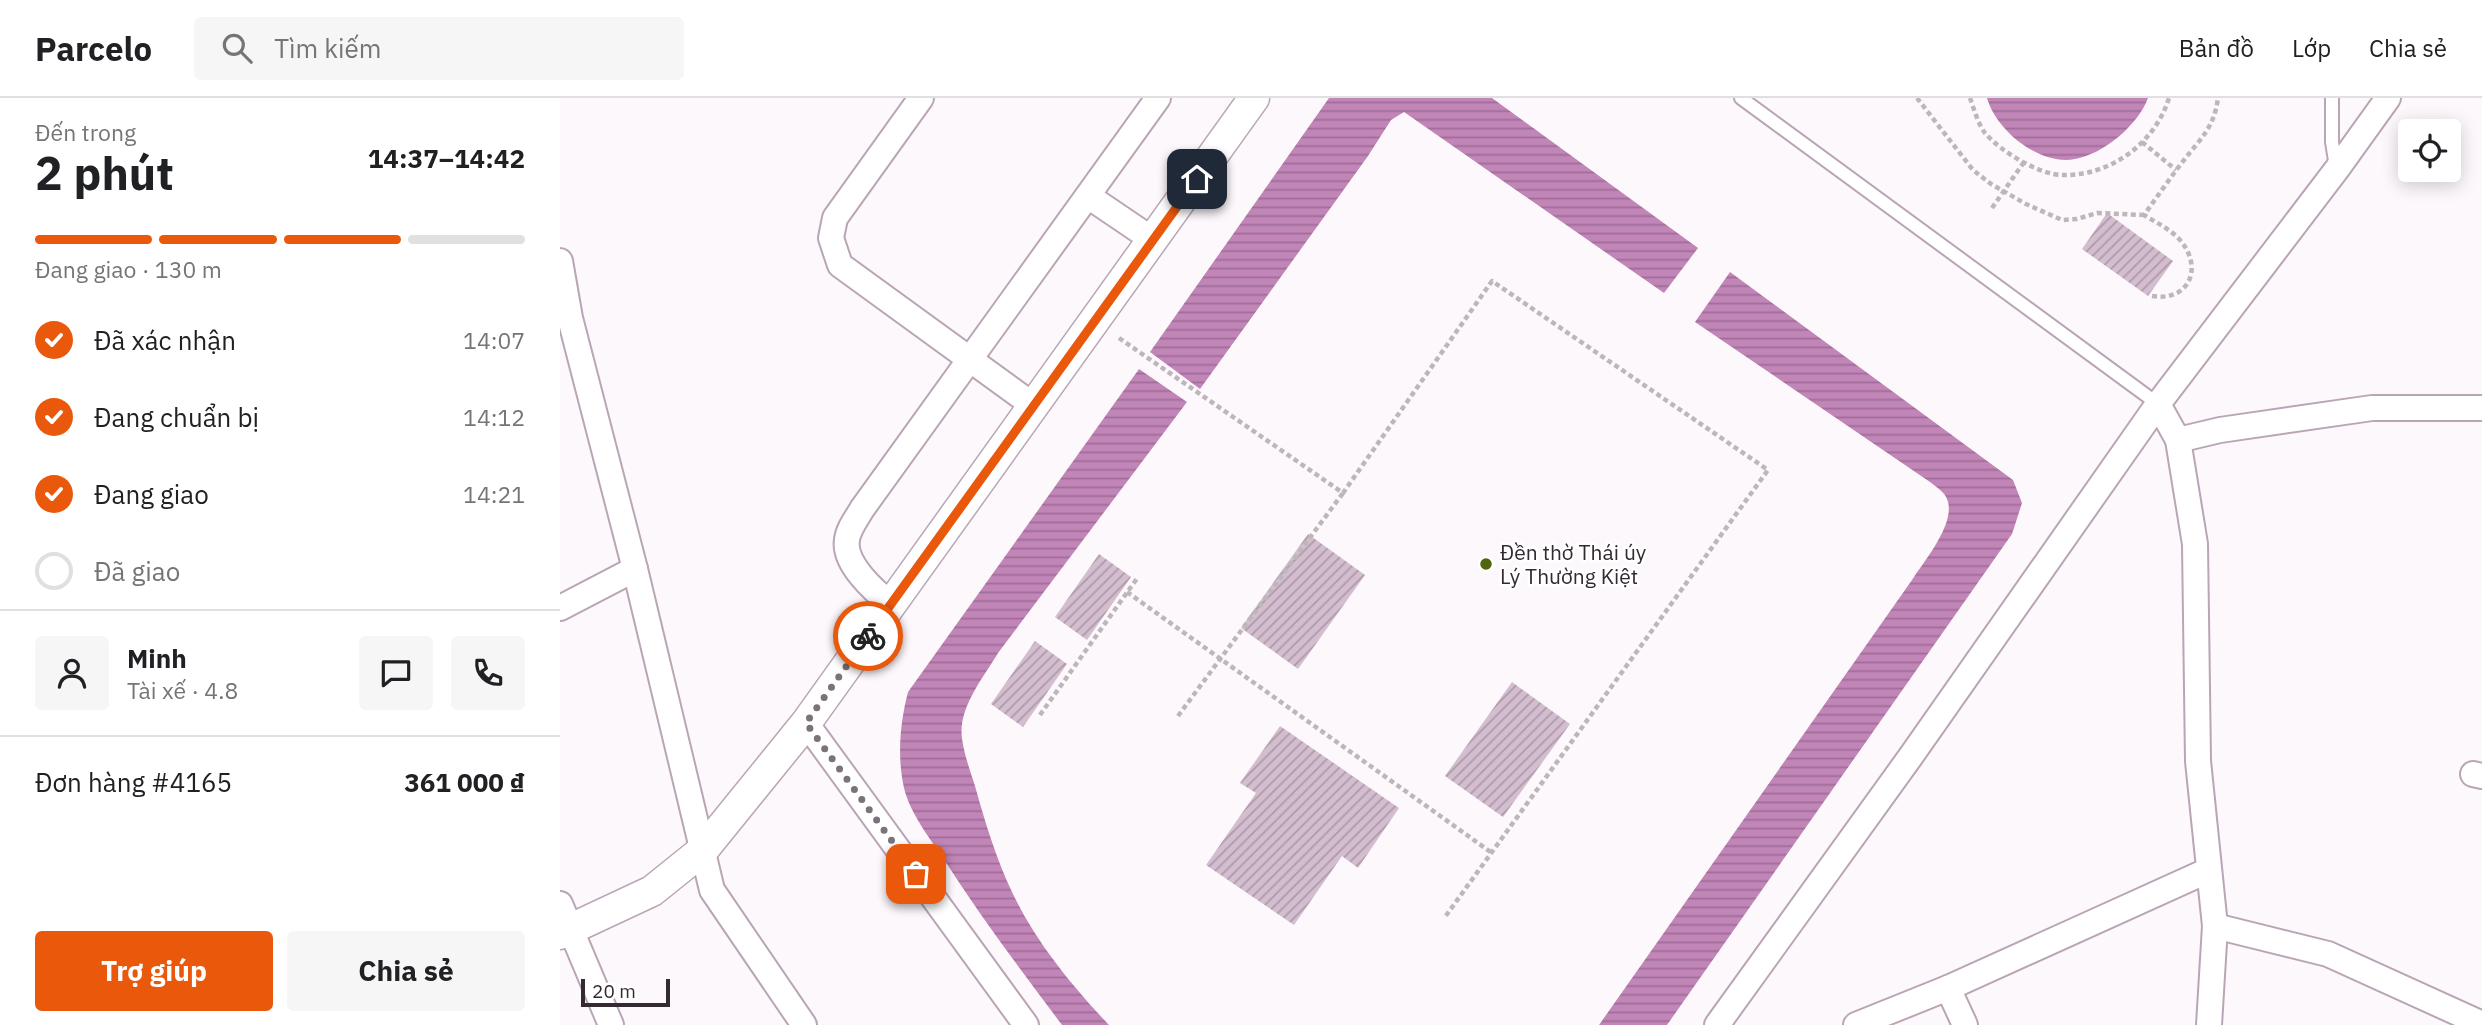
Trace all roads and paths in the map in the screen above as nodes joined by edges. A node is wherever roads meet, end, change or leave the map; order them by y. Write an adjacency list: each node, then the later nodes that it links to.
1 (921, 98): 24 (street)
2 (1158, 98): 16 (street)
3 (1254, 98): 19 (street)
4 (1741, 98): 25 (lane)
5 (1917, 98): 15 (path)
6 (1970, 98): 12 (path)
7 (2169, 98): 11 (path)
8 (2218, 98): 14 (path)
9 (2332, 98): 13 (lane)
10 (2388, 98): 13 (street)
11 (2142, 142): 12 (path); 14 (path)
12 (2024, 162): 15 (path)
13 (2337, 169): 25 (street)
14 (2176, 170): 18 (path)
15 (2003, 191): 17 (path); 18 (path)
16 (1088, 196): 19 (street); 24 (street)
17 (1992, 208)
18 (2144, 215): 21 (path)
19 (1153, 240): 26 (street)
20 (560, 261): 22 (street)
21 (2152, 296)
22 (565, 320): 30 (street)
23 (1119, 338): 29 (path)
24 (970, 358): 26 (street); 33 (street)
25 (2158, 404): 28 (street); 50 (street)
26 (1034, 406): 33 (street)
27 (2482, 408): 28 (street)
28 (2178, 440): 41 (street)
29 (1343, 493): 35 (path); 40 (path)
30 (635, 569): 34 (street); 39 (street)
31 (1138, 577): 32 (path)
32 (1128, 592): 35 (path); 36 (path)
33 (891, 604): 38 (street)
34 (560, 608)
35 (1220, 659): 37 (path); 40 (path)
36 (1040, 715)
37 (1178, 716)
38 (806, 723): 39 (street); 49 (street)
39 (702, 850): 43 (street); 48 (street)
40 (1492, 853): 42 (path)
41 (2209, 870): 44 (street); 45 (street)
42 (1446, 917)
43 (564, 922): 47 (street)
44 (2215, 926): 46 (street); 53 (street)
45 (1948, 988): 51 (street); 52 (street)
46 (2482, 1024)
47 (611, 1025)
48 (804, 1025)
49 (1026, 1025)
50 (1717, 1025)
51 (1856, 1025)
52 (1965, 1025)
53 (2209, 1025)

